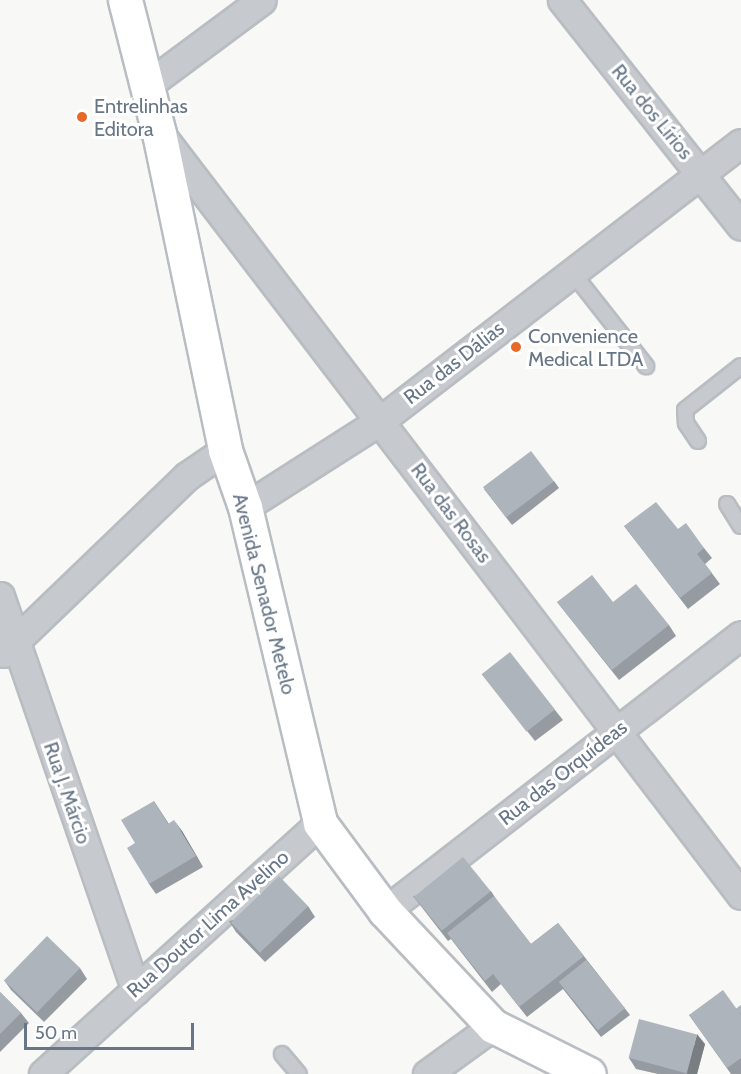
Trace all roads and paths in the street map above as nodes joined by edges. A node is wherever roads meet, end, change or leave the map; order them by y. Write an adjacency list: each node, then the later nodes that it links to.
1 (124, 0): 4 (street, Avenida Senador Metelo)
2 (262, 0): 4 (street)
3 (562, 0): 7 (street, Rua dos Lírios)
4 (146, 86): 5 (street, Avenida Senador Metelo)
5 (159, 133): 12 (street, Rua das Rosas); 14 (street, Avenida Senador Metelo)
6 (741, 143): 7 (street, Rua das Dálias)
7 (701, 173): 8 (street, Rua dos Lírios); 9 (street, Rua das Dálias)
8 (741, 226)
9 (572, 272): 10 (lane); 12 (street, Rua das Dálias)
10 (646, 366)
11 (741, 366): 13 (lane)
12 (381, 420): 16 (street, Rua das Dálias); 21 (street, Rua das Rosas)
13 (698, 441)
14 (225, 450): 16 (street, Avenida Senador Metelo); 20 (street)
15 (727, 504): 17 (lane)
16 (245, 507): 22 (street, Avenida Senador Metelo)
17 (741, 526)
18 (0, 596): 20 (street, Rua J. Márcio)
19 (741, 635): 21 (street, Rua das Orquídeas)
20 (7, 649): 25 (street, Rua J. Márcio)
21 (616, 731): 23 (street, Rua das Rosas); 24 (street, Rua das Orquídeas)
22 (320, 823): 24 (street, Avenida Senador Metelo); 25 (street, Rua Doutor Lima Avelino)
23 (741, 895)
24 (385, 911): 26 (street, Avenida Senador Metelo)
25 (136, 990): 28 (street, Rua Doutor Lima Avelino)
26 (493, 1026): 30 (street); 31 (street, Avenida Senador Metelo)
27 (282, 1054): 29 (lane)
28 (43, 1074)
29 (299, 1074)
30 (427, 1074)
31 (589, 1074)

